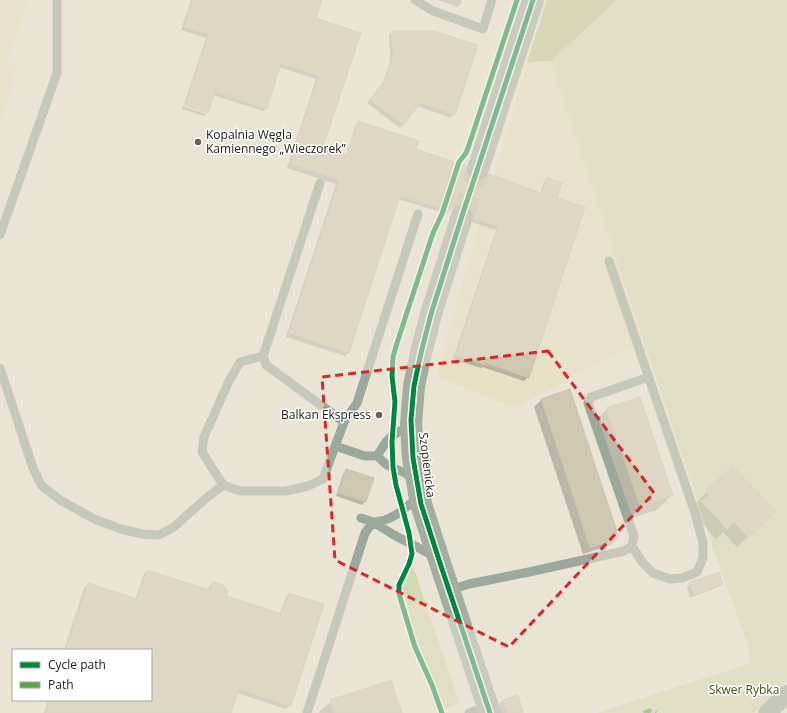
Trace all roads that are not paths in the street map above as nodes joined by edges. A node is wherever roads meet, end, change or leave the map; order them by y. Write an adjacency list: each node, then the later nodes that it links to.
1 (57, 0): 9 (lane)
2 (415, 0): 3 (lane)
3 (492, 0)
4 (533, 0): 5 (street)
5 (478, 169)
6 (320, 183): 11 (lane)
7 (418, 214): 14 (lane)
8 (462, 216): 15 (street, Szopienicka)
9 (0, 235)
10 (609, 261): 13 (lane)
11 (263, 356): 14 (lane); 18 (lane)
12 (0, 368): 18 (lane)
13 (649, 377): 22 (lane); 22 (lane)
14 (344, 422): 16 (lane)
15 (411, 424): 17 (lane); 19 (street, Szopienicka)
16 (335, 446): 17 (lane); 18 (lane)
17 (377, 456): 19 (lane)
18 (223, 485)
19 (418, 488): 21 (lane); 23 (street, Szopienicka)
20 (361, 518): 21 (lane)
21 (373, 522): 23 (lane); 27 (lane)
22 (632, 546): 24 (lane)
23 (439, 559): 24 (street, Szopienicka)
24 (450, 590): 26 (street, Szopienicka)
25 (787, 694): 28 (street)
26 (482, 711)
27 (307, 713)
28 (767, 713)

